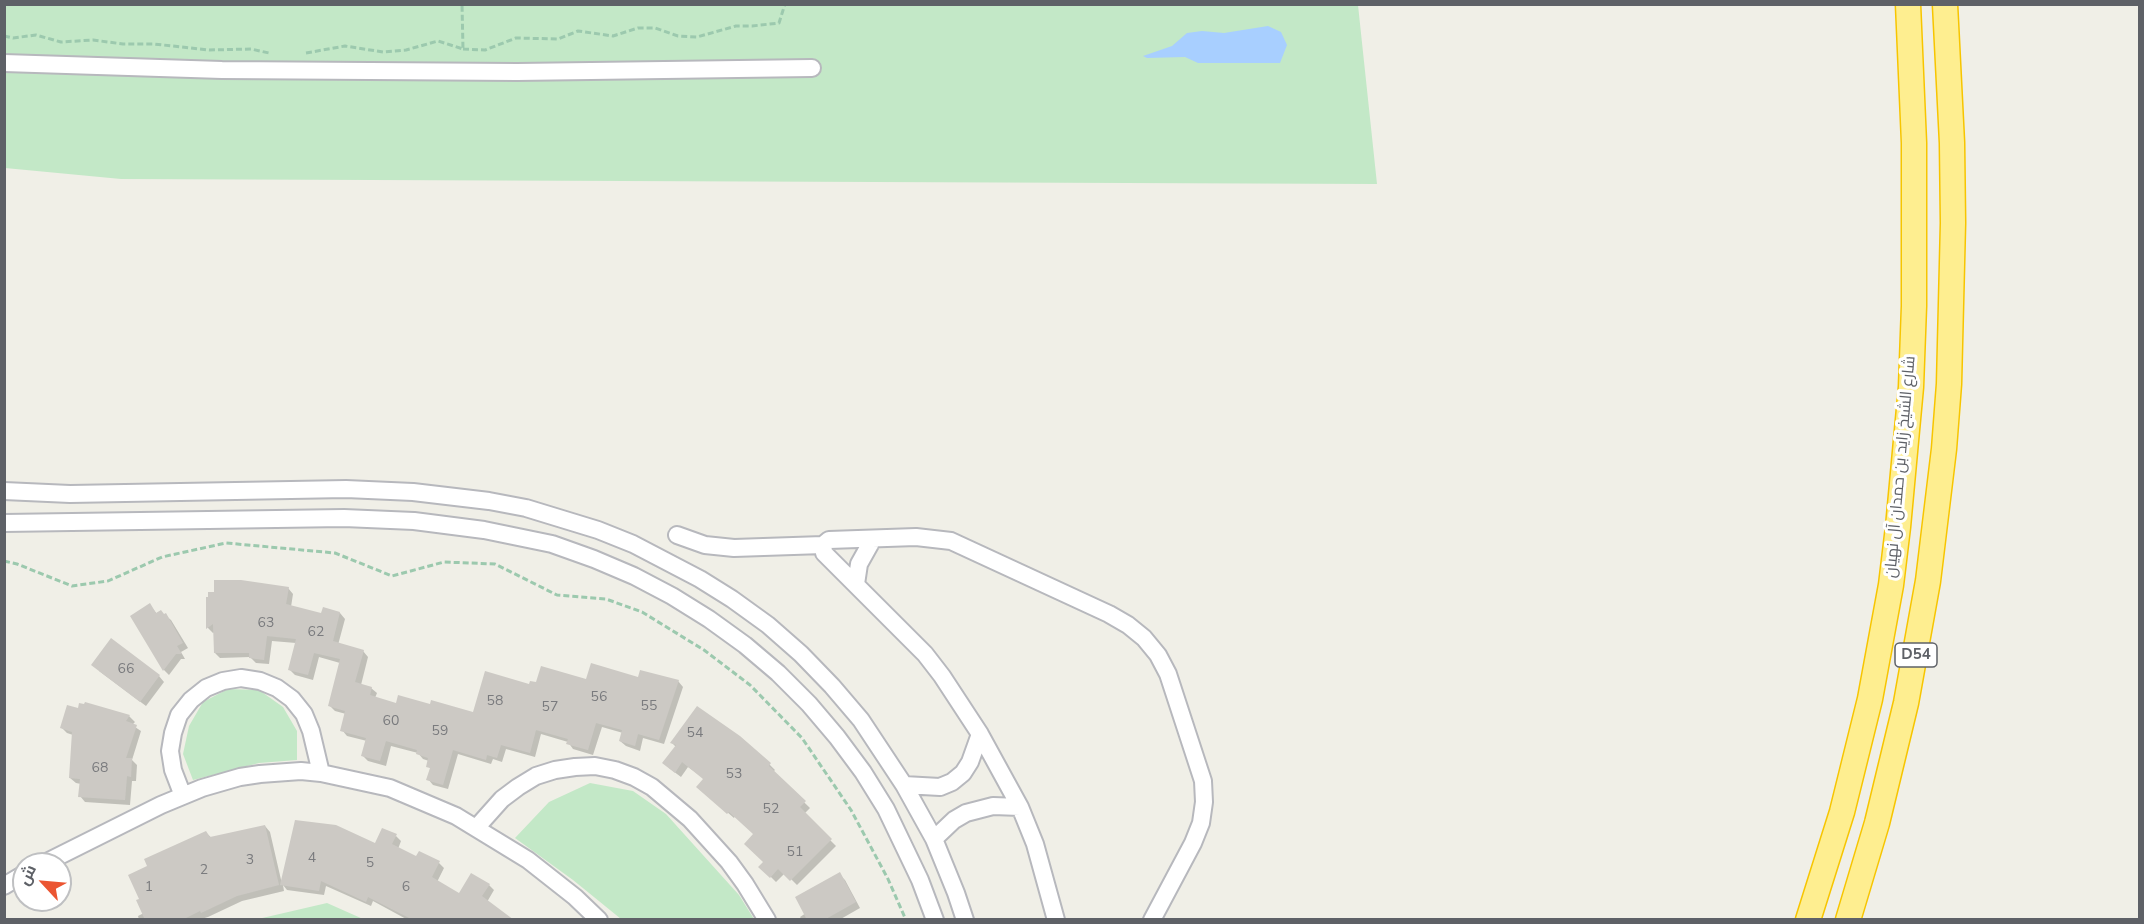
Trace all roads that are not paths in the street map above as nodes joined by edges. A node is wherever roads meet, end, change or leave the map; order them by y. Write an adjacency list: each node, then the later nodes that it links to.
1 (1908, 4): 25 (highway, شارع الشيخ زايد بن حمدان آل نهيان / D54)
2 (1945, 4): 26 (highway, D54)
3 (4, 63): 4 (street)
4 (812, 68)
5 (4, 491): 13 (street)
6 (4, 523): 21 (street)
7 (677, 535): 9 (street)
8 (873, 539): 9 (street); 10 (street); 24 (street)
9 (823, 545): 10 (street)
10 (856, 584): 11 (street)
11 (980, 734): 13 (street); 15 (street)
12 (321, 773): 14 (street); 14 (street); 16 (street)
13 (904, 784): 17 (street)
14 (183, 795): 18 (street)
15 (1020, 807): 17 (street); 23 (street)
16 (477, 827): 19 (street); 20 (street)
17 (934, 839): 22 (street)
18 (67, 852)
19 (599, 920)
20 (767, 920)
21 (935, 920)
22 (965, 920)
23 (1056, 920)
24 (1152, 920)
25 (1808, 920)
26 (1848, 920)

